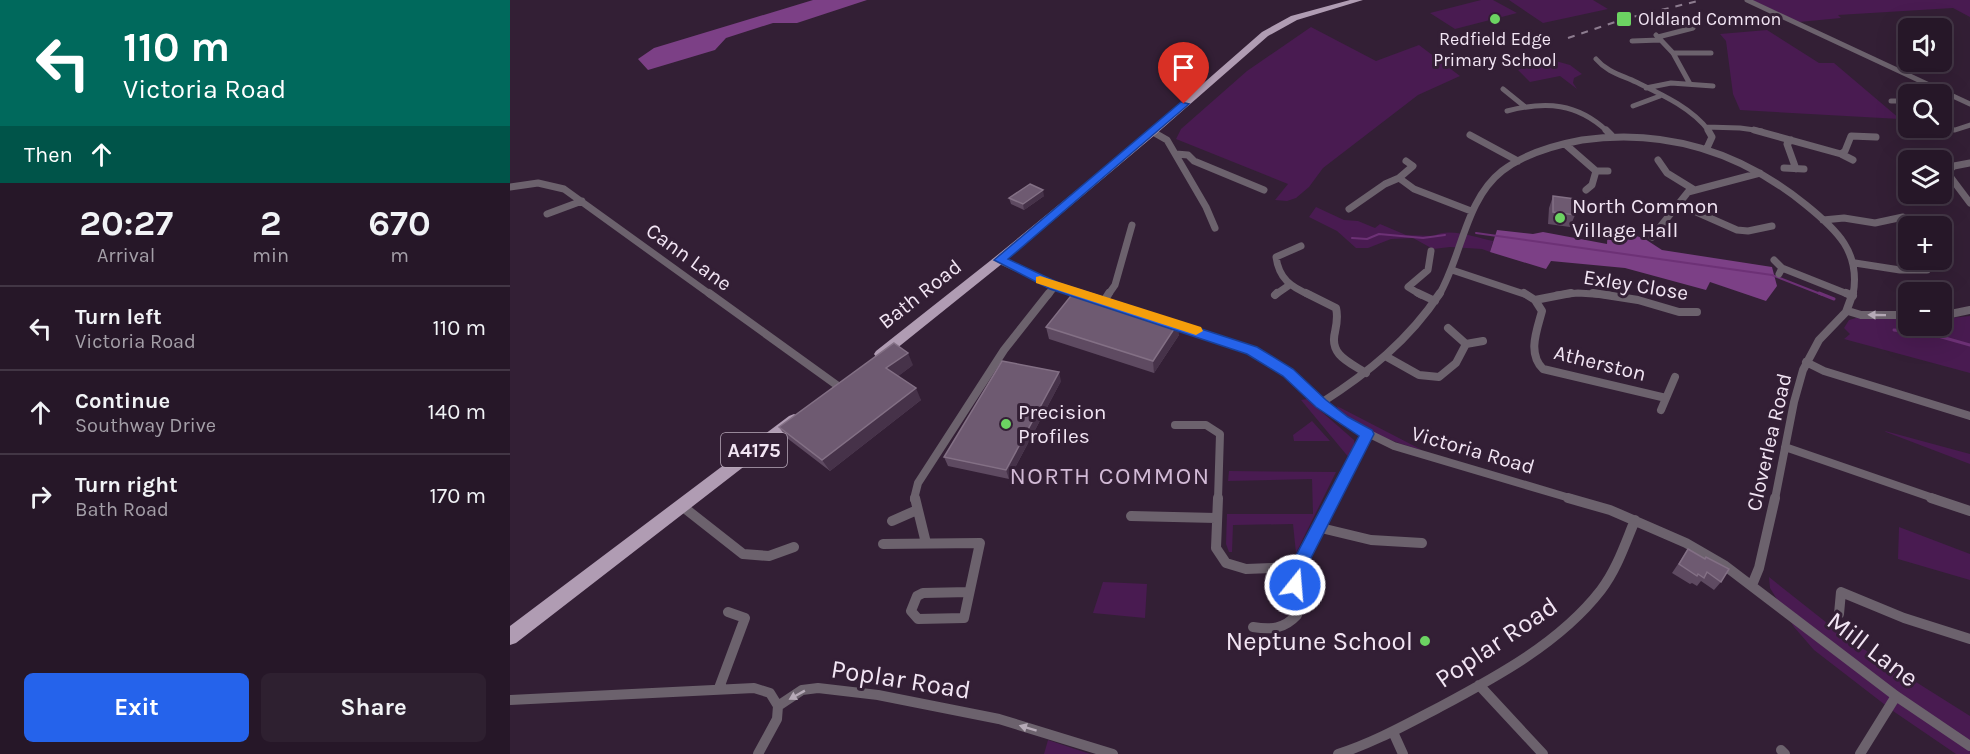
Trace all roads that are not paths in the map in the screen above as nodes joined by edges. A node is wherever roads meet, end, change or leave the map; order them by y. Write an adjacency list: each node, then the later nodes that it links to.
1 (1359, 0): 27 (main road, Bath Road)
2 (1747, 0): 20 (street)
3 (1694, 28): 4 (street)
4 (1658, 38): 5 (street); 6 (street)
5 (1632, 41)
6 (1673, 53): 7 (street); 13 (street)
7 (1711, 53)
8 (1596, 59): 9 (street)
9 (1608, 72): 11 (street); 12 (street)
10 (1638, 74): 12 (street)
11 (1598, 76)
12 (1630, 79): 15 (street)
13 (1690, 84): 14 (street); 15 (street)
14 (1713, 86)
15 (1646, 88): 17 (street)
16 (1503, 89): 21 (street)
17 (1660, 96): 22 (street); 25 (street)
18 (1891, 101): 19 (street)
19 (1898, 101)
20 (1970, 104)
21 (1524, 106): 23 (street); 29 (street)
22 (1633, 106)
23 (1506, 111)
24 (1970, 125): 26 (street)
25 (1706, 127): 31 (street); 33 (street)
26 (1952, 130)
27 (1153, 132): 35 (street); 75 (main road, Bath Road)
28 (1470, 135): 39 (street)
29 (1611, 135): 32 (street); 33 (street)
30 (1879, 138): 34 (street)
31 (1791, 140): 34 (street); 41 (street)
32 (1564, 144): 39 (street); 42 (street)
33 (1707, 148): 44 (street)
34 (1841, 153): 37 (street)
35 (1176, 154): 47 (street); 69 (street)
36 (1658, 160): 50 (street)
37 (1853, 160)
38 (1406, 161): 45 (street)
39 (1518, 161): 59 (street)
40 (1970, 163): 56 (street)
41 (1784, 168)
42 (1596, 171): 43 (street); 49 (street)
43 (1608, 171)
44 (1760, 173): 50 (street); 64 (street)
45 (1399, 178): 46 (street); 55 (street); 59 (street)
46 (1386, 179)
47 (1251, 185): 51 (street); 52 (street)
48 (510, 187): 54 (street, Cann Lane)
49 (1592, 187)
50 (1693, 189): 57 (street)
51 (1245, 190)
52 (1264, 190)
53 (1350, 198): 55 (street)
54 (582, 201): 61 (street); 104 (street, Cann Lane)
55 (1358, 202): 58 (street)
56 (1970, 203)
57 (1678, 204): 67 (street); 70 (street)
58 (1349, 209)
59 (1471, 211): 78 (street)
60 (1884, 212): 63 (street)
61 (547, 214)
62 (1898, 218): 63 (street)
63 (1892, 219): 64 (street)
64 (1823, 220): 77 (street)
65 (1652, 222): 67 (street)
66 (1132, 225): 87 (street)
67 (1661, 225): 72 (street)
68 (1772, 225): 70 (street)
69 (1215, 228)
70 (1758, 229): 71 (street)
71 (1764, 234)
72 (1652, 237)
73 (1300, 246): 83 (street)
74 (1431, 251): 88 (street)
75 (999, 260): 82 (street); 100 (main road, Bath Road)
76 (1774, 260): 85 (street)
77 (1856, 263): 80 (street); 85 (street)
78 (1452, 270): 86 (street); 88 (street)
79 (1927, 270): 80 (street)
80 (1913, 272): 81 (street)
81 (1922, 279)
82 (1055, 286): 87 (street); 114 (street)
83 (1288, 286): 84 (street); 102 (street)
84 (1275, 295)
85 (1852, 296): 90 (street)
86 (1534, 300): 92 (street, Exley Close); 105 (street, Atherston)
87 (1104, 301): 91 (street)
88 (1435, 301): 99 (street)
89 (1970, 310): 94 (street)
90 (1848, 311): 93 (street, one-way to 90); 101 (street, Cloverlea Road)
91 (1138, 312)
92 (1697, 312)
93 (1898, 315)
94 (1952, 315)
95 (1158, 318): 106 (street, Victoria Road)
96 (1449, 328): 98 (street)
97 (1483, 341): 98 (street)
98 (1466, 344): 99 (street)
99 (1387, 357): 102 (street)
100 (872, 360)
101 (1806, 362): 109 (street); 112 (street, Cloverlea Road)
102 (1366, 373): 106 (street)
103 (1675, 377): 105 (street, Atherston)
104 (838, 386)
105 (1666, 398): 107 (street, Atherston)
106 (1321, 404): 111 (street, Victoria Road)
107 (1661, 410)
108 (801, 414): 113 (main road, A4175)
109 (1970, 416)
110 (1175, 425): 117 (street)
111 (1367, 434): 119 (street, Victoria Road); 120 (street)
112 (1785, 447): 115 (street); 126 (street, Cloverlea Road)
113 (682, 506): 124 (street); 131 (main road, A4175)
114 (917, 510): 118 (street); 121 (street)
115 (1970, 511)
116 (1131, 516): 117 (street)
117 (1216, 518): 125 (street)
118 (892, 520)
119 (1635, 520): 126 (street, Victoria Road); 133 (street, Poplar Road)
120 (1320, 528): 122 (street); 125 (street)
121 (926, 543): 123 (street); 127 (street)
122 (1422, 543)
123 (883, 544)
124 (794, 547)
125 (1298, 567): 130 (street)
126 (1752, 585): 135 (street, Mill Lane)
127 (969, 592): 127 (street)
128 (728, 612): 134 (street)
129 (1839, 614): 132 (street)
130 (1253, 627)
131 (510, 637)
132 (1970, 639)
133 (1479, 685): 138 (street, Poplar Road); 144 (street)
134 (719, 688): 136 (street); 137 (street)
135 (1896, 696): 139 (street, Mill Lane); 145 (street)
136 (510, 699)
137 (778, 706): 140 (street); 141 (street, Poplar Road, one-way to 137)
138 (1393, 732): 142 (street, Poplar Road); 143 (street)
139 (1970, 746)
140 (758, 754)
141 (1113, 754)
142 (1338, 754)
143 (1403, 754)
144 (1543, 754)
145 (1860, 754)

